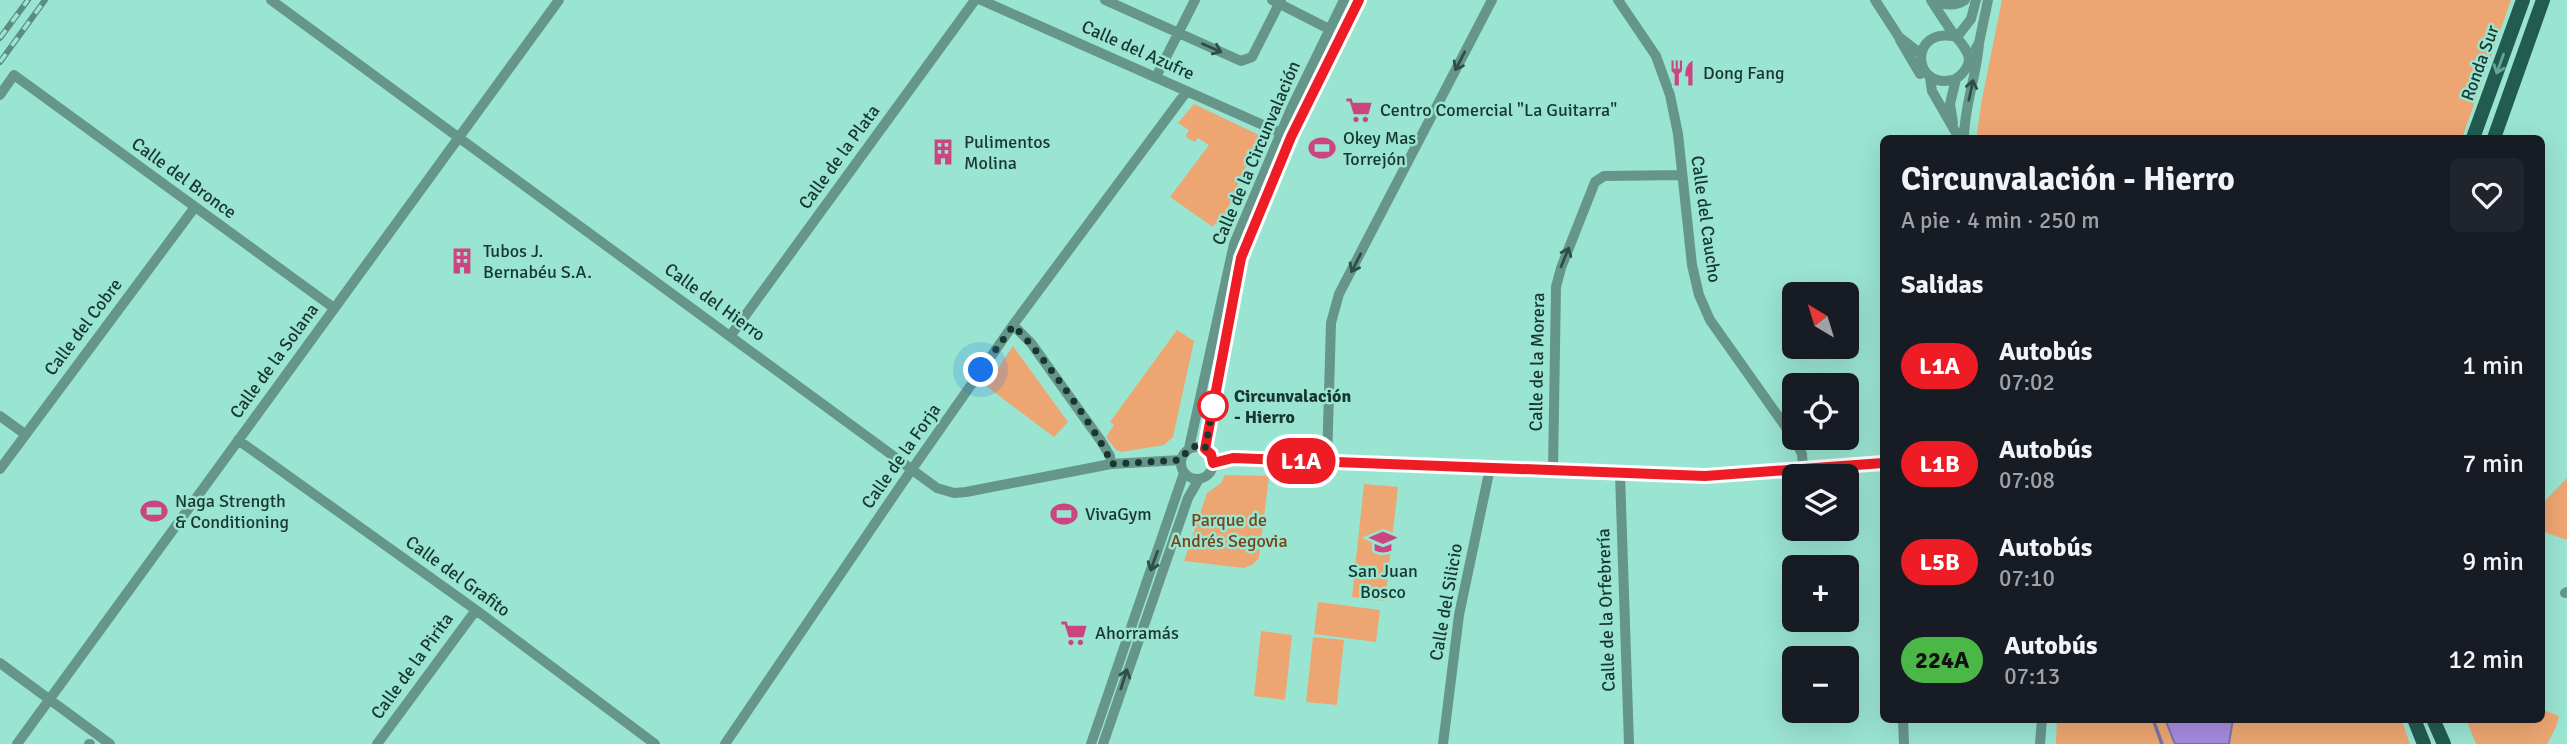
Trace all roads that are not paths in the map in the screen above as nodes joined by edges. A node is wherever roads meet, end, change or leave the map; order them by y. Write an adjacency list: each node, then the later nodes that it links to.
1 (271, 0): 36 (street, Calle del Hierro)
2 (559, 0): 36 (street, Calle de la Solana)
3 (975, 0): 41 (street, Calle de la Plata)
4 (981, 0): 26 (street, Calle del Azufre)
5 (1105, 0): 20 (street)
6 (1195, 0): 20 (street)
7 (1344, 0): 19 (street, Calle de la Circunvalación)
8 (1359, 0): 46 (street, Calle de la Circunvalación)
9 (1492, 0): 48 (street, one-way to 48)
10 (1618, 0): 37 (street, Calle del Caucho)
11 (1875, 0): 21 (street)
12 (1933, 0): 13 (street); 22 (street)
13 (1965, 0)
14 (1976, 0): 22 (street)
15 (1989, 0): 23 (street)
16 (2523, 0): 34 (main road, Ronda Sur, one-way to 34)
17 (2543, 0): 35 (main road)
18 (1277, 1): 19 (street); 20 (street, one-way to 18)
19 (1329, 29): 32 (street, Calle de la Circunvalación)
20 (1178, 33): 26 (street)
21 (1899, 37): 24 (street); 30 (street)
22 (1956, 37): 24 (street); 25 (street)
23 (1979, 43): 25 (street); 33 (street, one-way to 23)
24 (1921, 54): 27 (street)
25 (1969, 60): 28 (street)
26 (1156, 77): 29 (street, Calle del Azufre)
27 (1930, 78): 28 (street); 30 (street)
28 (1956, 79): 33 (street)
29 (1187, 91): 32 (street, Calle del Azufre); 40 (street, Calle de la Forja)
30 (1932, 91): 33 (street)
31 (0, 95): 38 (street, Calle del Bronce)
32 (1281, 133): 45 (street, Calle de la Circunvalación)
33 (1959, 135)
34 (2474, 135)
35 (2495, 135)
36 (459, 137): 39 (street, Calle de la Solana); 41 (street, Calle del Hierro)
37 (1682, 175): 52 (street, Calle del Caucho); 58 (street, Calle de la Morera, one-way to 37)
38 (195, 208): 39 (street, Calle del Bronce); 43 (street, Calle del Cobre)
39 (334, 309): 44 (street, Calle de la Solana)
40 (1013, 326): 51 (street); 56 (street, Calle de la Forja)
41 (731, 335): 56 (street, Calle del Hierro)
42 (0, 416): 43 (street)
43 (25, 434): 55 (street, Calle del Cobre)
44 (238, 440): 62 (street, Calle del Grafito); 64 (street, Calle de la Solana)
45 (1189, 448): 46 (street); 47 (street)
46 (1205, 449): 49 (street)
47 (1181, 460): 51 (street, Calle del Hierro); 59 (street)
48 (1327, 461): 49 (street); 54 (street)
49 (1213, 463): 61 (street)
50 (1880, 463): 53 (street)
51 (1111, 464): 56 (street, Calle del Hierro)
52 (1803, 464)
53 (1859, 464)
54 (1490, 468): 58 (street); 76 (street, Calle del Silicio)
55 (0, 469)
56 (912, 470): 73 (street, Calle de la Forja)
57 (1782, 470): 60 (street)
58 (1553, 471): 60 (street)
59 (1184, 473): 61 (street); 74 (street, one-way to 74)
60 (1620, 474): 77 (street, Calle de la Orfebrería)
61 (1199, 479): 75 (street, one-way to 61)
62 (476, 610): 71 (street, Calle de la Pirita); 72 (street, Calle del Grafito)
63 (0, 663): 64 (street)
64 (49, 700): 69 (street, Calle de la Solana); 70 (street)
65 (1903, 723): 78 (street)
66 (2042, 723): 79 (street)
67 (2416, 723): 80 (main road)
68 (2435, 723): 81 (main road)
69 (17, 744)
70 (110, 744)
71 (377, 744)
72 (655, 744)
73 (725, 744)
74 (1091, 744)
75 (1103, 744)
76 (1443, 744)
77 (1629, 744)
78 (1904, 744)
79 (2040, 744)
80 (2424, 744)
81 (2444, 744)

